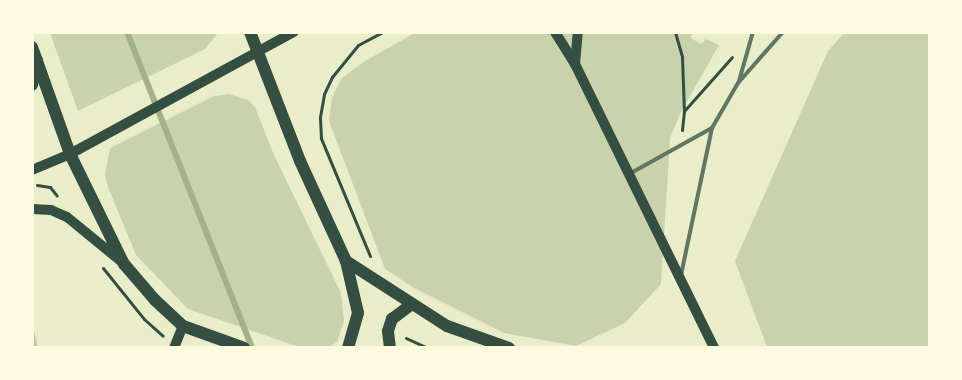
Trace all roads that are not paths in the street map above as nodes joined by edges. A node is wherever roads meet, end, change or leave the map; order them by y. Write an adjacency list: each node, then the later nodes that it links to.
1 (250, 32): 8 (main road)
2 (294, 32): 8 (main road)
3 (555, 32): 10 (main road)
4 (578, 32): 10 (main road)
5 (783, 32): 11 (lane)
6 (752, 34): 11 (lane)
7 (32, 47): 9 (main road)
8 (258, 53): 14 (main road); 18 (main road)
9 (37, 61): 12 (main road); 14 (main road)
10 (575, 64): 16 (main road)
11 (738, 83): 13 (lane)
12 (32, 85)
13 (712, 128): 16 (lane); 20 (lane)
14 (70, 154): 15 (main road); 19 (main road)
15 (32, 170)
16 (629, 174): 20 (main road)
17 (32, 210): 19 (main road)
18 (346, 262): 21 (main road); 25 (main road)
19 (124, 264): 22 (main road)
20 (680, 277): 28 (main road)
21 (412, 304): 26 (main road); 27 (main road)
22 (183, 326): 23 (main road); 24 (main road)
23 (174, 348)
24 (244, 348)
25 (348, 348)
26 (390, 348)
27 (509, 348)
28 (714, 348)

